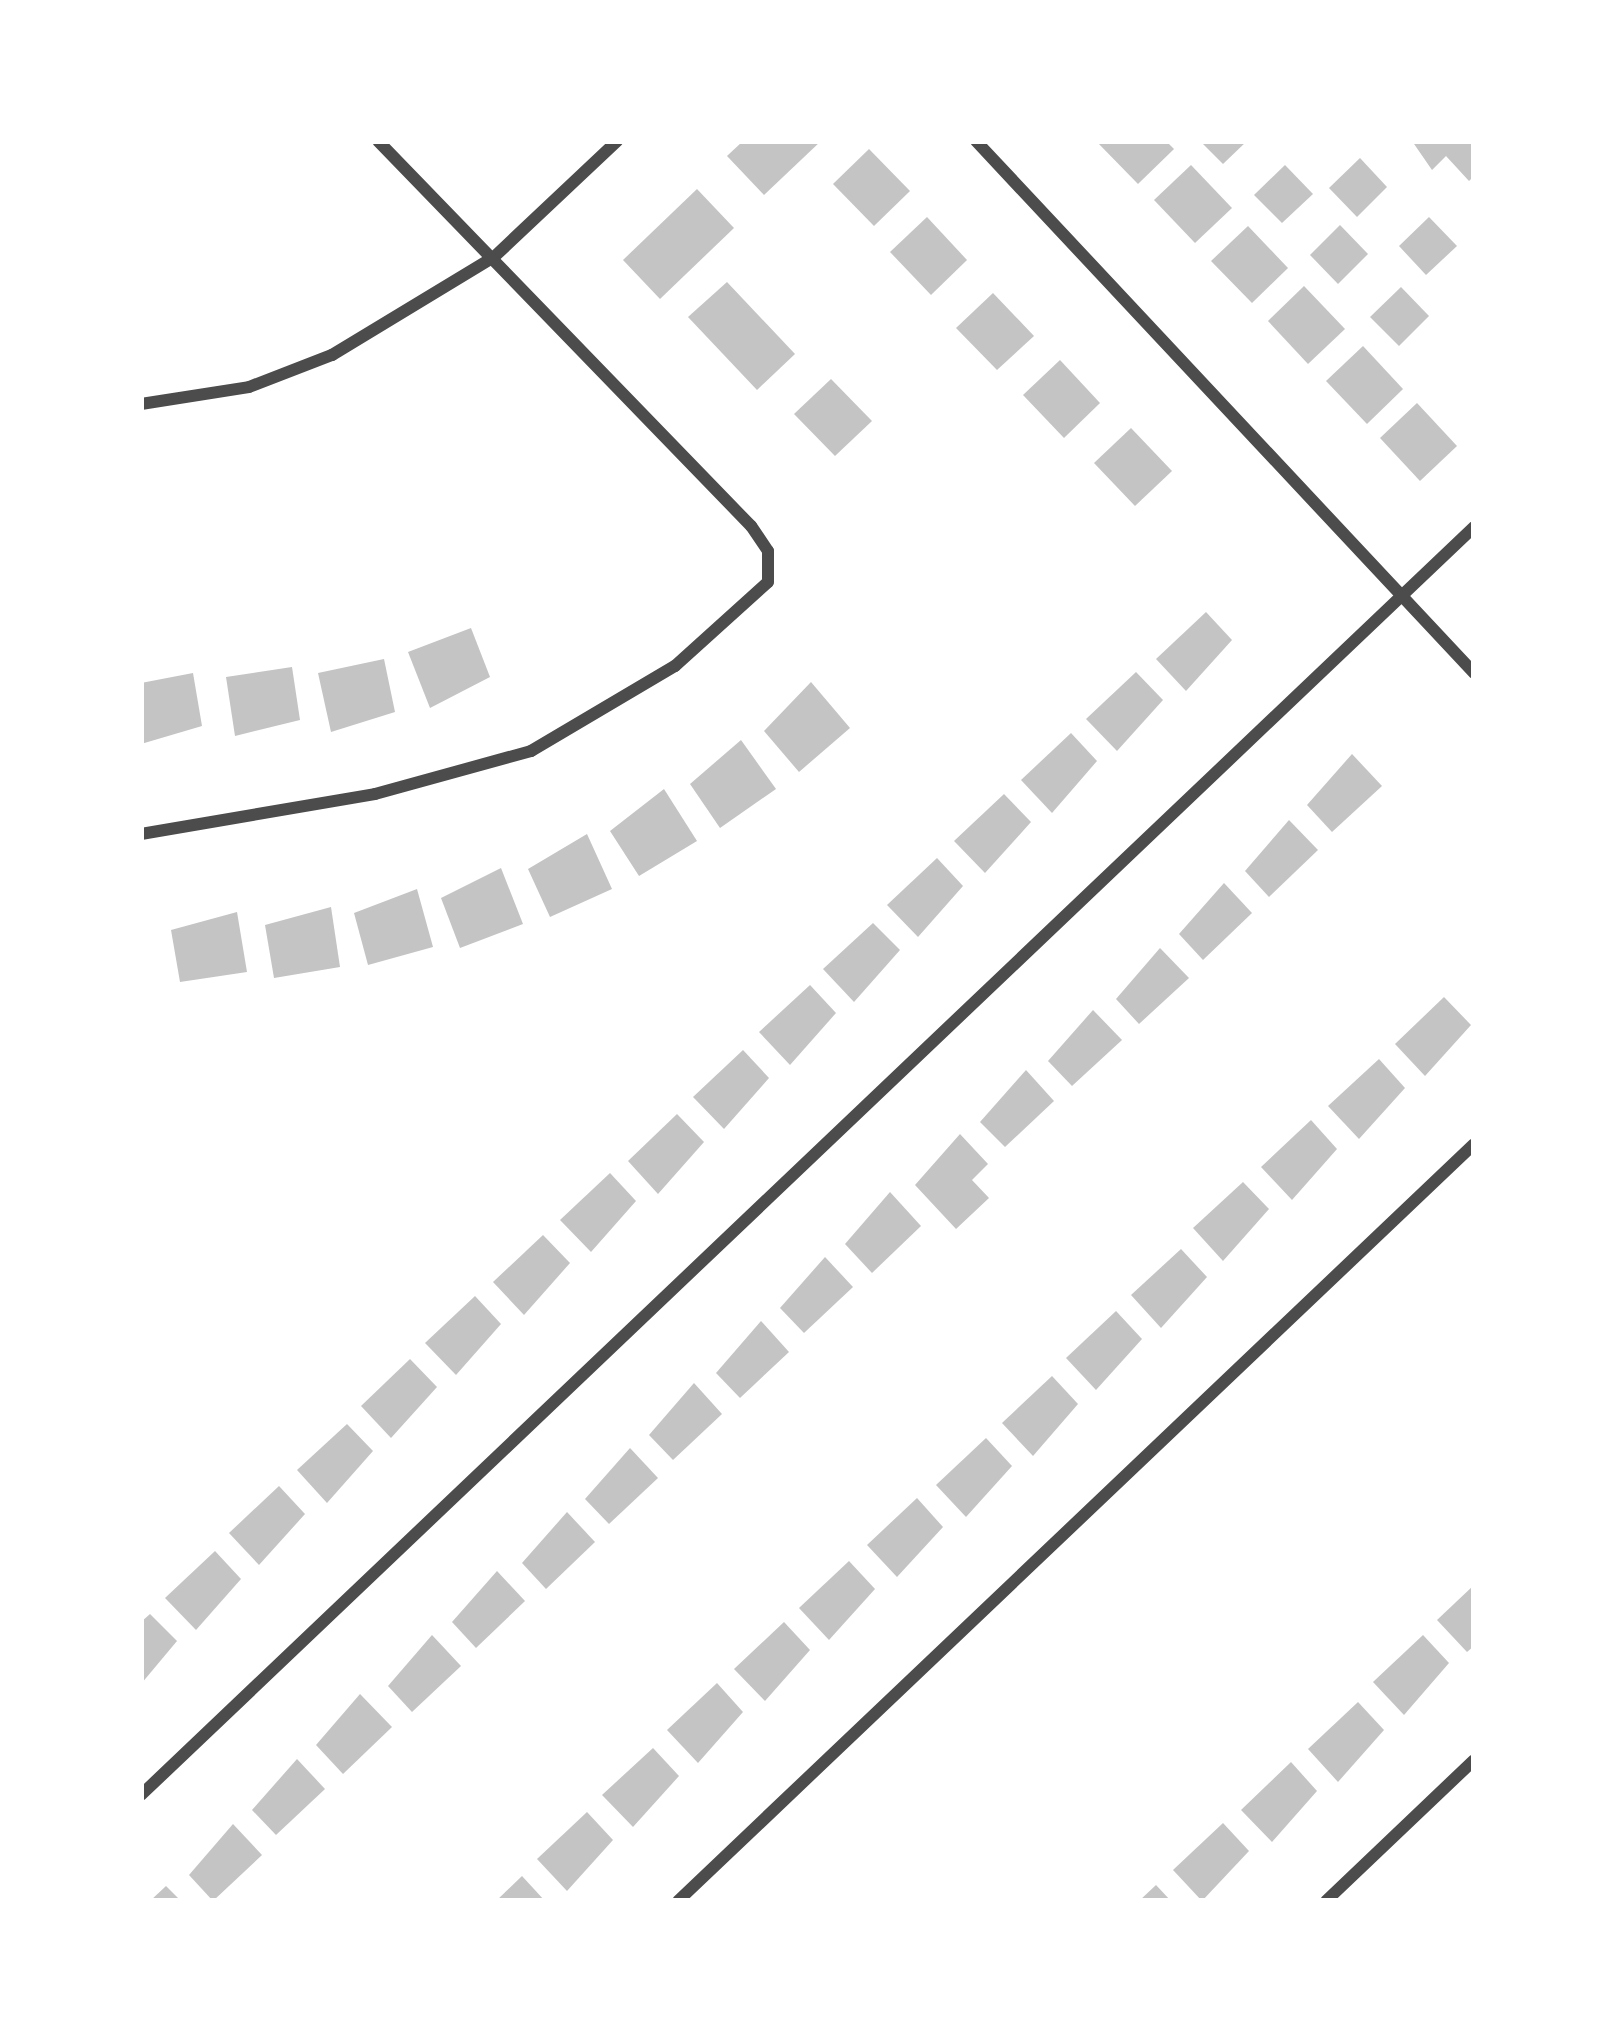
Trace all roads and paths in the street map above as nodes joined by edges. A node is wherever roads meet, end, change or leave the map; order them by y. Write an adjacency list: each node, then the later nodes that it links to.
1 (378, 141): 4 (street)
2 (616, 141): 4 (street)
3 (976, 141): 7 (street)
4 (494, 257): 5 (street); 9 (street)
5 (141, 404)
6 (1474, 527): 7 (street)
7 (1405, 594): 8 (street); 12 (street)
8 (1474, 674)
9 (141, 834)
10 (1474, 1144): 13 (street)
11 (1474, 1760): 14 (street)
12 (141, 1795)
13 (678, 1901)
14 (1325, 1901)

